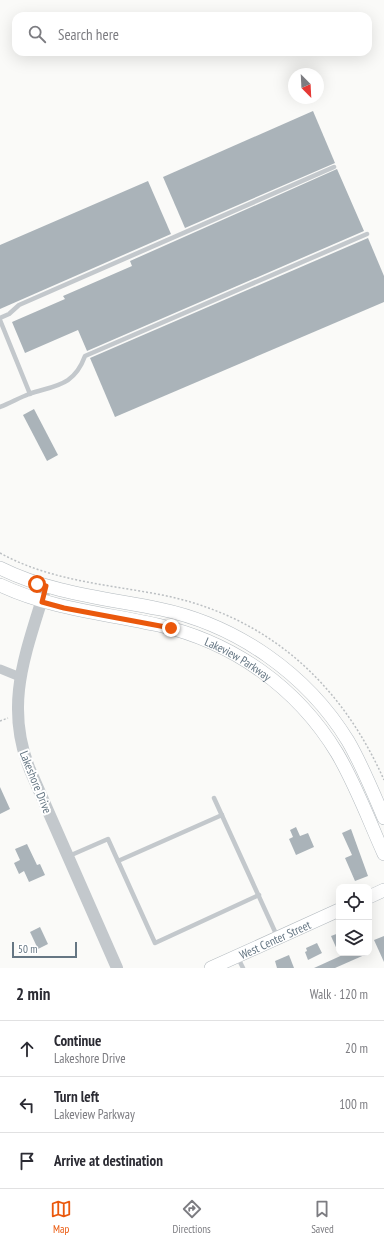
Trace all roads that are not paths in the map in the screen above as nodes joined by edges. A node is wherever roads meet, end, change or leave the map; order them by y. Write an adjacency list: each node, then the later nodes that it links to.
1 (334, 167): 3 (lane)
2 (367, 234): 4 (lane)
3 (0, 319): 4 (lane)
4 (30, 394): 5 (lane)
5 (0, 407)
6 (0, 568): 8 (main road, Lakeview Parkway)
7 (0, 585): 9 (main road, Lakeview Parkway)
8 (46, 586): 9 (street, Lakeshore Drive); 14 (main road, Lakeview Parkway)
9 (42, 602): 11 (street, Lakeshore Drive); 15 (main road, Lakeview Parkway)
10 (0, 669): 11 (street)
11 (20, 677): 16 (street, Lakeshore Drive)
12 (214, 798): 13 (lane)
13 (222, 815): 17 (lane); 19 (lane)
14 (384, 818)
15 (384, 854)
16 (68, 857): 17 (lane); 24 (street, Lakeshore Drive)
17 (118, 861): 19 (lane)
18 (384, 890): 20 (main road)
19 (259, 895): 22 (lane)
20 (372, 896)
21 (336, 911): 22 (main road, West Center Street)
22 (278, 938): 23 (main road, West Center Street)
23 (237, 956): 25 (main road, West Center Street); 26 (lane)
24 (117, 968)
25 (211, 968)
26 (243, 968)

